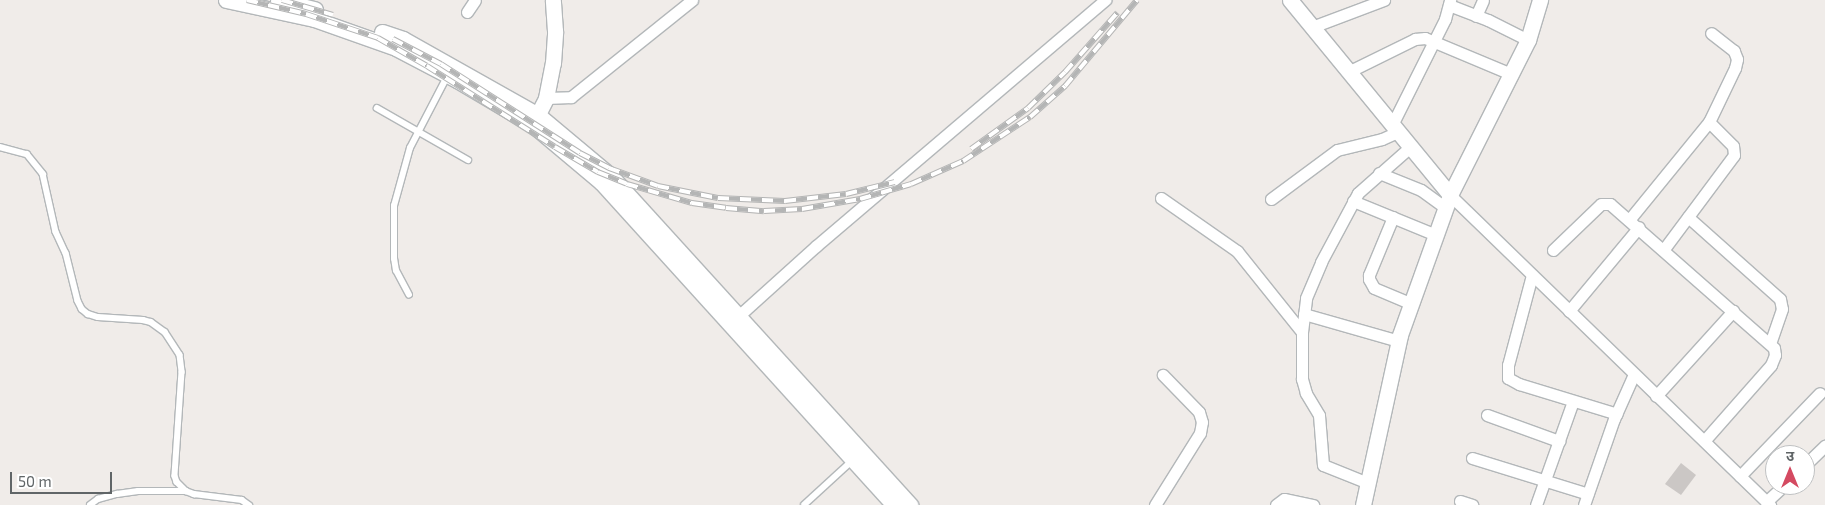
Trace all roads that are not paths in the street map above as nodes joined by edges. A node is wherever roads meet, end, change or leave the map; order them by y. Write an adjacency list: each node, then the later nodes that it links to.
1 (226, 0): 20 (main road)
2 (278, 0): 23 (main road)
3 (475, 0): 12 (street)
4 (553, 0): 21 (main road)
5 (692, 0): 21 (street)
6 (1105, 0): 48 (street)
7 (1290, 0): 14 (main road)
8 (1384, 0): 14 (street)
9 (1483, 0): 13 (street)
10 (1540, 0): 16 (main road)
11 (1450, 3): 13 (street); 17 (street)
12 (467, 12)
13 (1476, 16): 16 (street)
14 (1312, 27): 18 (main road)
15 (1711, 33): 24 (street)
16 (1528, 40): 19 (main road)
17 (1434, 41): 18 (street); 19 (street); 25 (street)
18 (1348, 72): 25 (main road)
19 (1511, 74): 34 (main road)
20 (448, 75): 23 (main road); 26 (lane)
21 (546, 98): 23 (main road)
22 (377, 108): 26 (lane)
23 (535, 120): 48 (main road)
24 (1709, 122): 36 (street); 37 (street)
25 (1395, 128): 27 (main road); 32 (street)
26 (418, 131): 29 (lane); 43 (lane)
27 (1410, 146): 30 (street); 34 (main road)
28 (0, 147): 69 (lane)
29 (468, 160)
30 (1379, 173): 33 (street); 34 (street)
31 (1161, 198): 49 (street)
32 (1271, 199)
33 (1353, 201): 35 (street); 47 (street)
34 (1448, 202): 39 (main road); 42 (street)
35 (1393, 217): 39 (street); 44 (street)
36 (1688, 217): 40 (street); 51 (street)
37 (1629, 220): 38 (street); 41 (street)
38 (1638, 227): 40 (street); 45 (street)
39 (1436, 235): 44 (main road)
40 (1664, 249): 46 (street)
41 (1553, 250)
42 (1532, 275): 45 (street); 56 (street)
43 (409, 295)
44 (1412, 304): 50 (main road)
45 (1569, 311): 52 (street)
46 (1733, 311): 51 (street); 55 (street)
47 (1304, 314): 49 (street); 50 (street)
48 (734, 320): 59 (main road)
49 (1302, 332): 68 (street)
50 (1399, 341): 68 (main road)
51 (1770, 343): 61 (street)
52 (1634, 374): 55 (street); 57 (street)
53 (1163, 376): 78 (street)
54 (1820, 393): 66 (street)
55 (1656, 396): 61 (street)
56 (1573, 401): 57 (street); 60 (street)
57 (1617, 414): 70 (street)
58 (1487, 415): 60 (street)
59 (841, 438): 65 (main road); 77 (main road)
60 (1559, 441): 67 (street)
61 (1704, 441): 66 (street)
62 (1825, 446): 63 (street)
63 (1815, 456)
64 (1472, 458): 67 (street)
65 (853, 460): 75 (lane); 76 (main road)
66 (1740, 476): 72 (street)
67 (1544, 482): 70 (street); 83 (street)
68 (1368, 483): 81 (main road)
69 (186, 491): 73 (lane); 74 (lane)
70 (1586, 500)
71 (1460, 501): 82 (street)
72 (1768, 503)
73 (90, 505)
74 (249, 505)
75 (804, 505)
76 (894, 505)
77 (910, 505)
78 (1155, 505)
79 (1276, 505): 80 (street)
80 (1313, 505)
81 (1363, 505)
82 (1472, 505)
83 (1536, 505)

